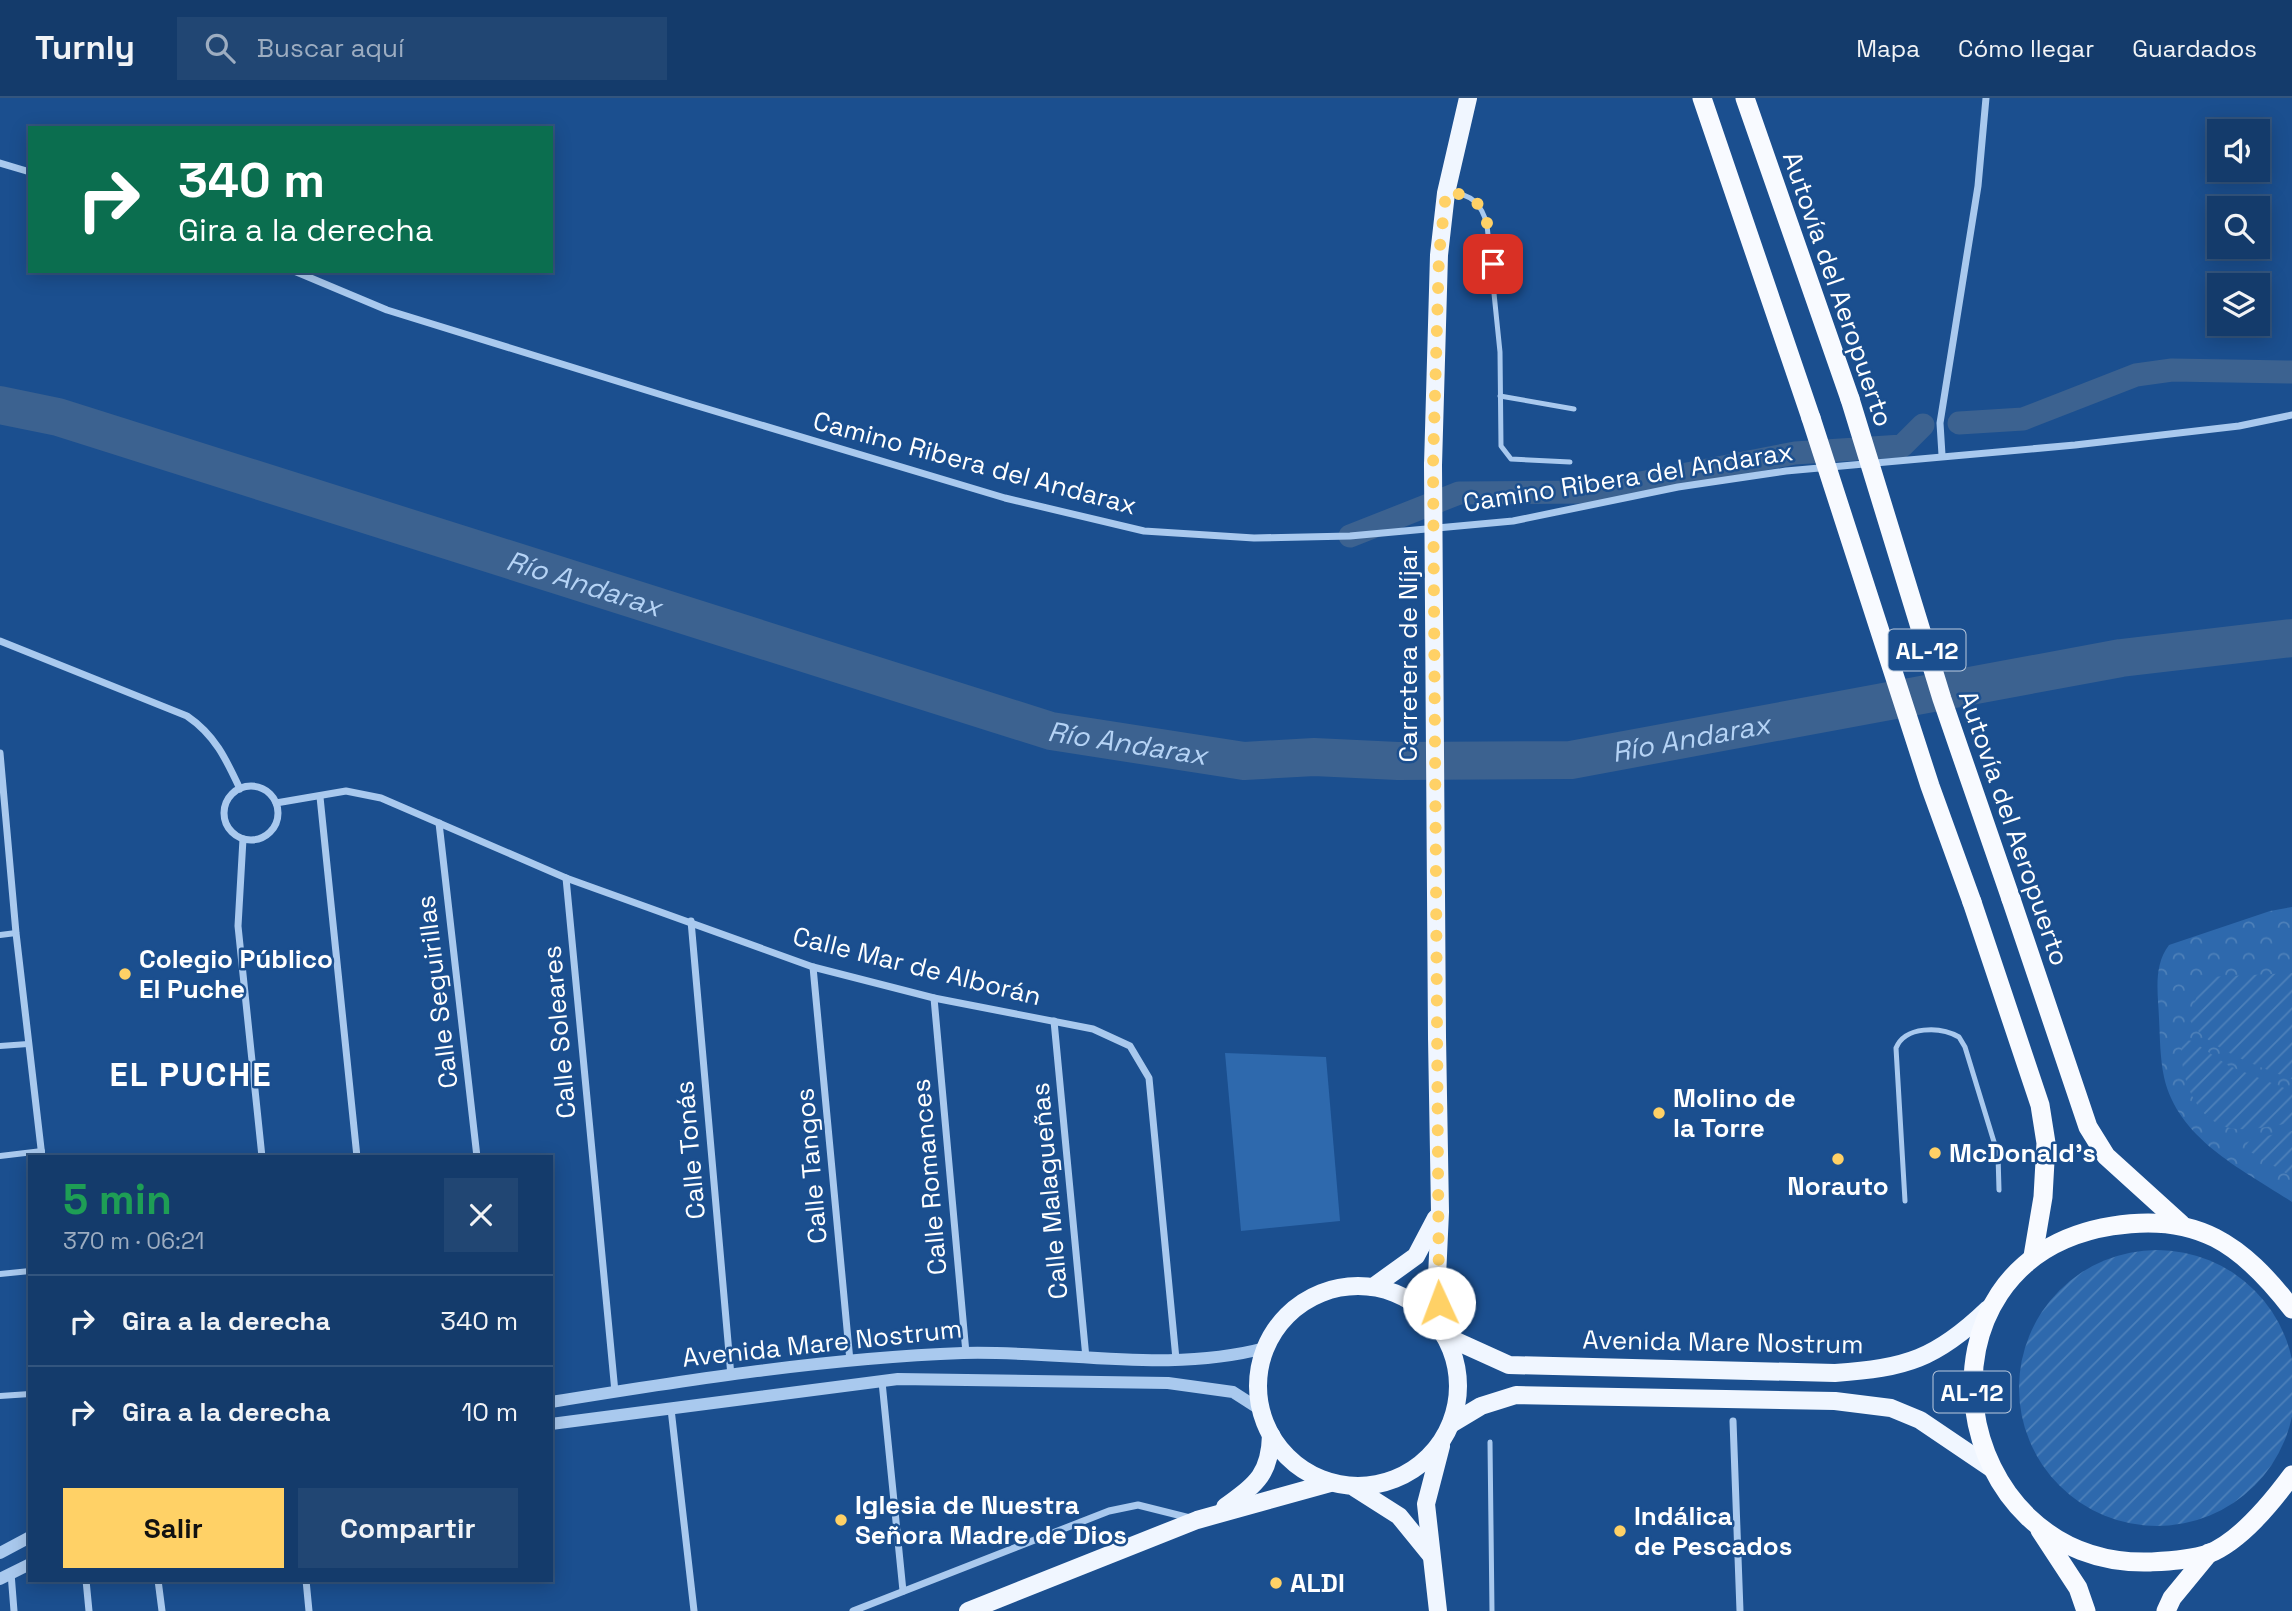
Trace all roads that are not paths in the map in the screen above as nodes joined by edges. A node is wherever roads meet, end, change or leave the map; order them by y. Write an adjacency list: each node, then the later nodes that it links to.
1 (1468, 98): 7 (main road, Carretera de Níjar)
2 (1702, 98): 40 (highway, AL-12, bridge)
3 (1745, 98): 39 (highway, Autovía del Aeropuerto / AL-12, bridge)
4 (1986, 98): 12 (street)
5 (0, 163): 6 (street)
6 (28, 171)
7 (1446, 193): 9 (lane); 38 (main road, Carretera de Níjar, bridge)
8 (299, 273): 12 (street, Camino Ribera del Andarax)
9 (1500, 396): 10 (lane); 13 (lane)
10 (1574, 409)
11 (2292, 415): 12 (street, Camino Ribera del Andarax)
12 (1942, 455)
13 (1570, 462)
14 (0, 641): 16 (street)
15 (0, 753): 19 (street)
16 (240, 789): 18 (street); 21 (street)
17 (320, 797): 18 (street, Calle Mar de Alborán); 20 (street, Calle Mar de Alborán); 33 (street)
18 (276, 803): 21 (street)
19 (2, 814): 24 (street)
20 (439, 823): 22 (street, Calle Mar de Alborán); 34 (street, Calle Seguirillas)
21 (243, 839): 32 (street)
22 (566, 878): 23 (street, Calle Mar de Alborán); 54 (street, Calle Soleares)
23 (691, 921): 26 (street, Calle Mar de Alborán); 52 (street, Calle Tonás)
24 (16, 933): 25 (street); 29 (street)
25 (0, 935)
26 (813, 967): 27 (street, Calle Mar de Alborán); 51 (street, Calle Tangos)
27 (934, 998): 28 (street, Calle Mar de Alborán); 48 (street, Calle Romances)
28 (1054, 1021): 49 (street, Calle Malagueñas); 50 (street, Calle Mar de Alborán)
29 (28, 1044): 30 (street); 31 (street)
30 (0, 1046)
31 (42, 1154): 35 (street)
32 (262, 1155)
33 (357, 1155)
34 (477, 1155)
35 (0, 1156)
36 (1999, 1190): 37 (lane)
37 (1905, 1201)
38 (1440, 1212): 43 (main road, Carretera de Níjar); 46 (main road, Carretera de Níjar)
39 (2181, 1224): 40 (highway, AL-12); 45 (highway, AL-12)
40 (2033, 1256): 44 (highway, AL-12)
41 (28, 1271): 42 (street)
42 (0, 1274)
43 (1373, 1287): 46 (main road); 47 (main road)
44 (1989, 1309): 46 (main road, Avenida Mare Nostrum); 65 (highway, AL-12)
45 (2292, 1309)
46 (1443, 1332): 62 (main road)
47 (1265, 1348): 50 (street, Avenida Mare Nostrum); 59 (main road)
48 (966, 1353): 49 (street, Avenida Mare Nostrum); 51 (street, Avenida Mare Nostrum)
49 (1086, 1358): 50 (street, Avenida Mare Nostrum)
50 (1175, 1359)
51 (850, 1362): 52 (street, Avenida Mare Nostrum)
52 (731, 1377): 54 (street, Avenida Mare Nostrum)
53 (881, 1382): 58 (street, Avenida Mare Nostrum); 59 (street, Avenida Mare Nostrum); 81 (street)
54 (615, 1392): 57 (street, Avenida Mare Nostrum)
55 (28, 1394): 56 (street)
56 (0, 1396)
57 (553, 1402)
58 (671, 1409): 61 (street, Avenida Mare Nostrum); 86 (street)
59 (1261, 1410): 63 (main road)
60 (1733, 1421): 91 (street)
61 (553, 1424)
62 (1447, 1432): 65 (main road); 68 (main road); 75 (main road)
63 (1271, 1435): 67 (main road); 69 (main road)
64 (1490, 1441): 90 (lane)
65 (1991, 1468): 71 (highway, AL-12)
66 (2292, 1475): 74 (highway, AL-12)
67 (1329, 1483): 68 (main road); 69 (main road)
68 (1355, 1488): 75 (main road)
69 (1217, 1514): 70 (main road)
70 (1197, 1520): 81 (street); 88 (main road)
71 (2038, 1526): 74 (highway, AL-12); 92 (highway, AL-12)
72 (28, 1538): 73 (street)
73 (0, 1553)
74 (2209, 1553): 93 (highway, AL-12)
75 (1430, 1555): 89 (main road)
76 (28, 1565): 77 (street)
77 (5, 1576): 82 (street)
78 (86, 1582): 83 (street)
79 (158, 1582): 84 (street)
80 (306, 1582): 85 (street)
81 (903, 1591): 87 (street)
82 (14, 1611)
83 (89, 1611)
84 (162, 1611)
85 (309, 1611)
86 (694, 1611)
87 (853, 1611)
88 (968, 1611)
89 (1438, 1611)
90 (1492, 1611)
91 (1740, 1611)
92 (2086, 1611)
93 (2166, 1611)

